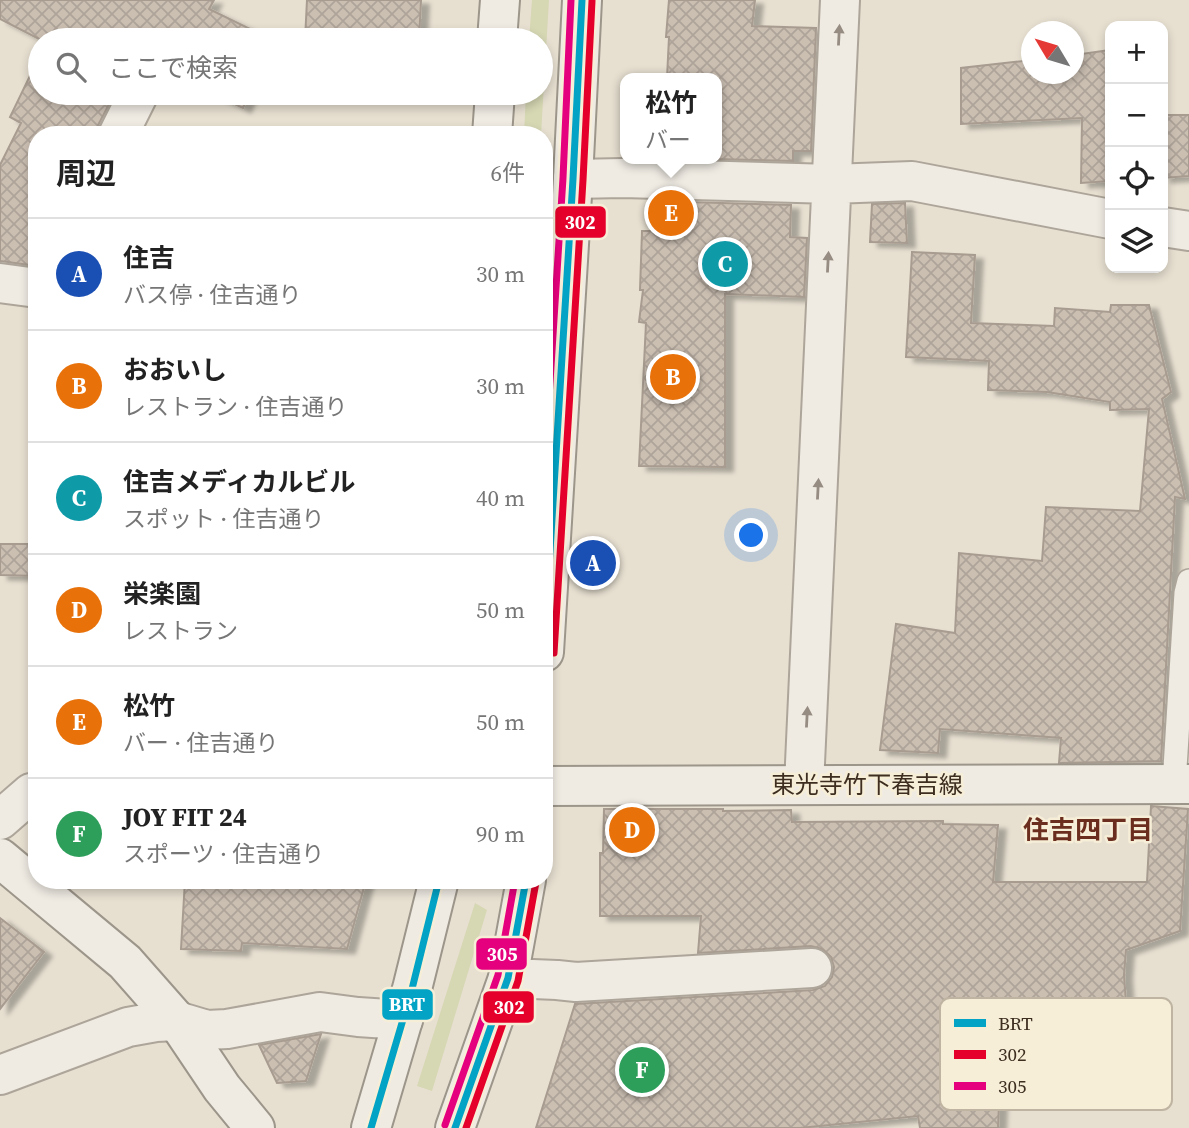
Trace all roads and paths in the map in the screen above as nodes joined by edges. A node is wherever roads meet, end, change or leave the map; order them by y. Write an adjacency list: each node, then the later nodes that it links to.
1 (500, 0): 4 (street)
2 (582, 0): 9 (street)
3 (840, 0): 10 (street, one-way to 3)
4 (498, 28)
5 (133, 105): 7 (street)
6 (494, 105): 8 (street)
7 (122, 126)
8 (493, 126)
9 (573, 179): 10 (street); 16 (street)
10 (832, 184): 11 (street); 19 (street, one-way to 10)
11 (1105, 218)
12 (1168, 228): 13 (street)
13 (1189, 231)
14 (0, 283): 15 (street)
15 (28, 287)
16 (553, 505)
17 (1189, 581): 18 (lane)
18 (1181, 784): 19 (street, 東光寺竹下春吉線)
19 (804, 785): 20 (street, 東光寺竹下春吉線)
20 (553, 786)
21 (28, 796): 22 (street)
22 (0, 820)
23 (0, 858): 24 (street)
24 (28, 881)
25 (37, 889): 31 (street)
26 (437, 889): 30 (street)
27 (524, 889): 29 (street)
28 (812, 968): 29 (street)
29 (508, 978): 35 (street)
30 (403, 1020): 31 (street); 34 (street)
31 (177, 1021): 32 (street); 33 (street)
32 (0, 1075)
33 (256, 1128)
34 (371, 1128)
35 (455, 1128)

